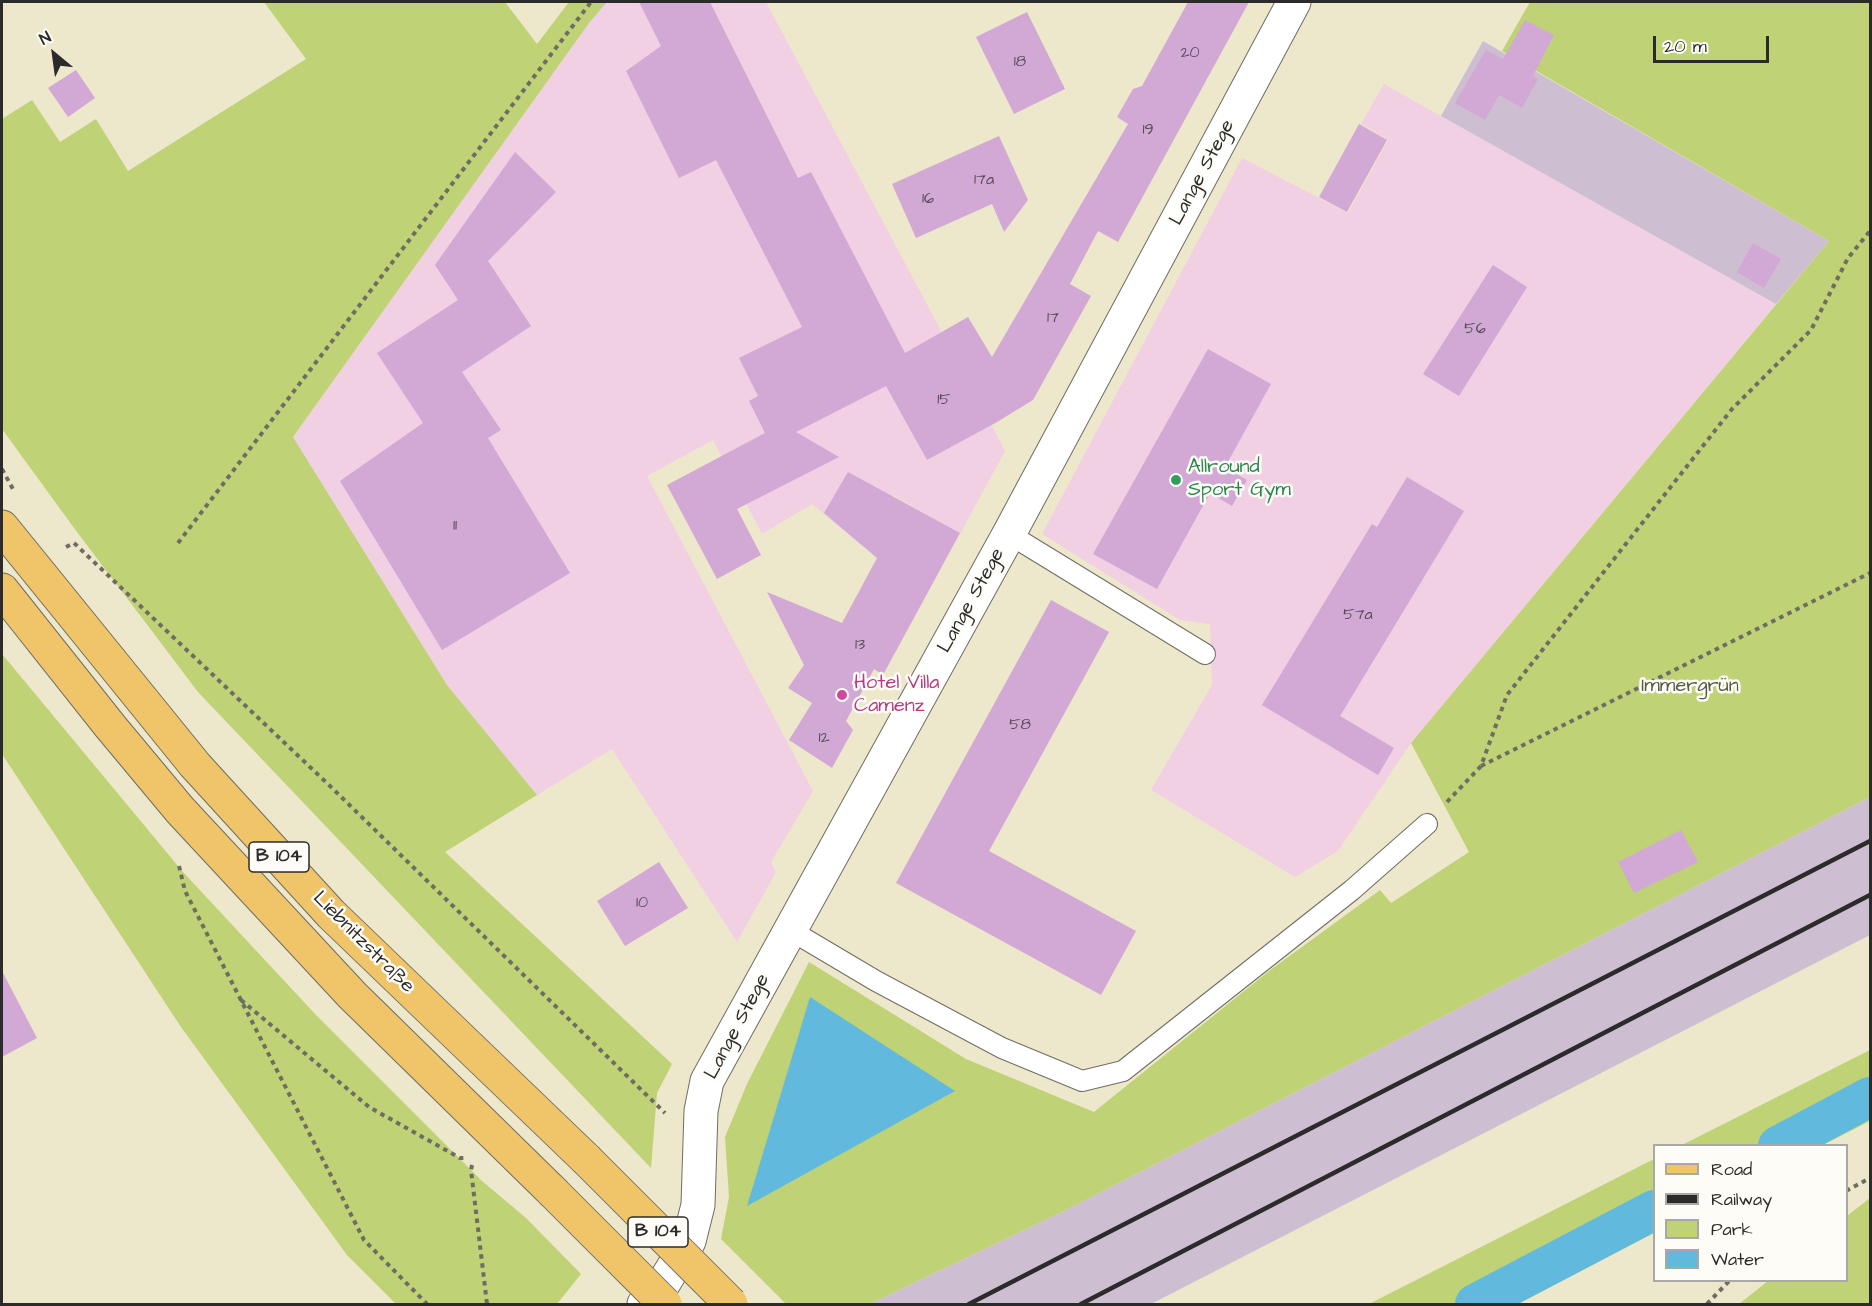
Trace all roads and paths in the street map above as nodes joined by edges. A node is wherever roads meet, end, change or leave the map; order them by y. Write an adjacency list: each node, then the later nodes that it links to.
1 (591, 2): 6 (path)
2 (1294, 2): 5 (street, Lange Stege)
3 (1870, 231): 11 (path)
4 (2, 527): 26 (main road, Liebnitzstraße / B 104, bridge)
5 (1009, 534): 10 (lane); 14 (street, Lange Stege)
6 (178, 543)
7 (57, 551): 16 (path)
8 (1870, 573): 11 (path)
9 (2, 591): 25 (main road, Liebnitzstraße / B 104, bridge)
10 (1205, 654)
11 (1481, 766): 12 (path)
12 (1427, 824): 14 (lane)
13 (178, 858): 15 (path)
14 (790, 930): 24 (street, Lange Stege)
15 (238, 998): 17 (path); 22 (path)
16 (665, 1114)
17 (474, 1157)
18 (471, 1170): 23 (path)
19 (1870, 1178): 20 (path)
20 (1848, 1190)
21 (1729, 1282): 27 (path)
22 (427, 1305)
23 (487, 1305)
24 (644, 1305)
25 (665, 1305)
26 (730, 1305)
27 (1707, 1305)

